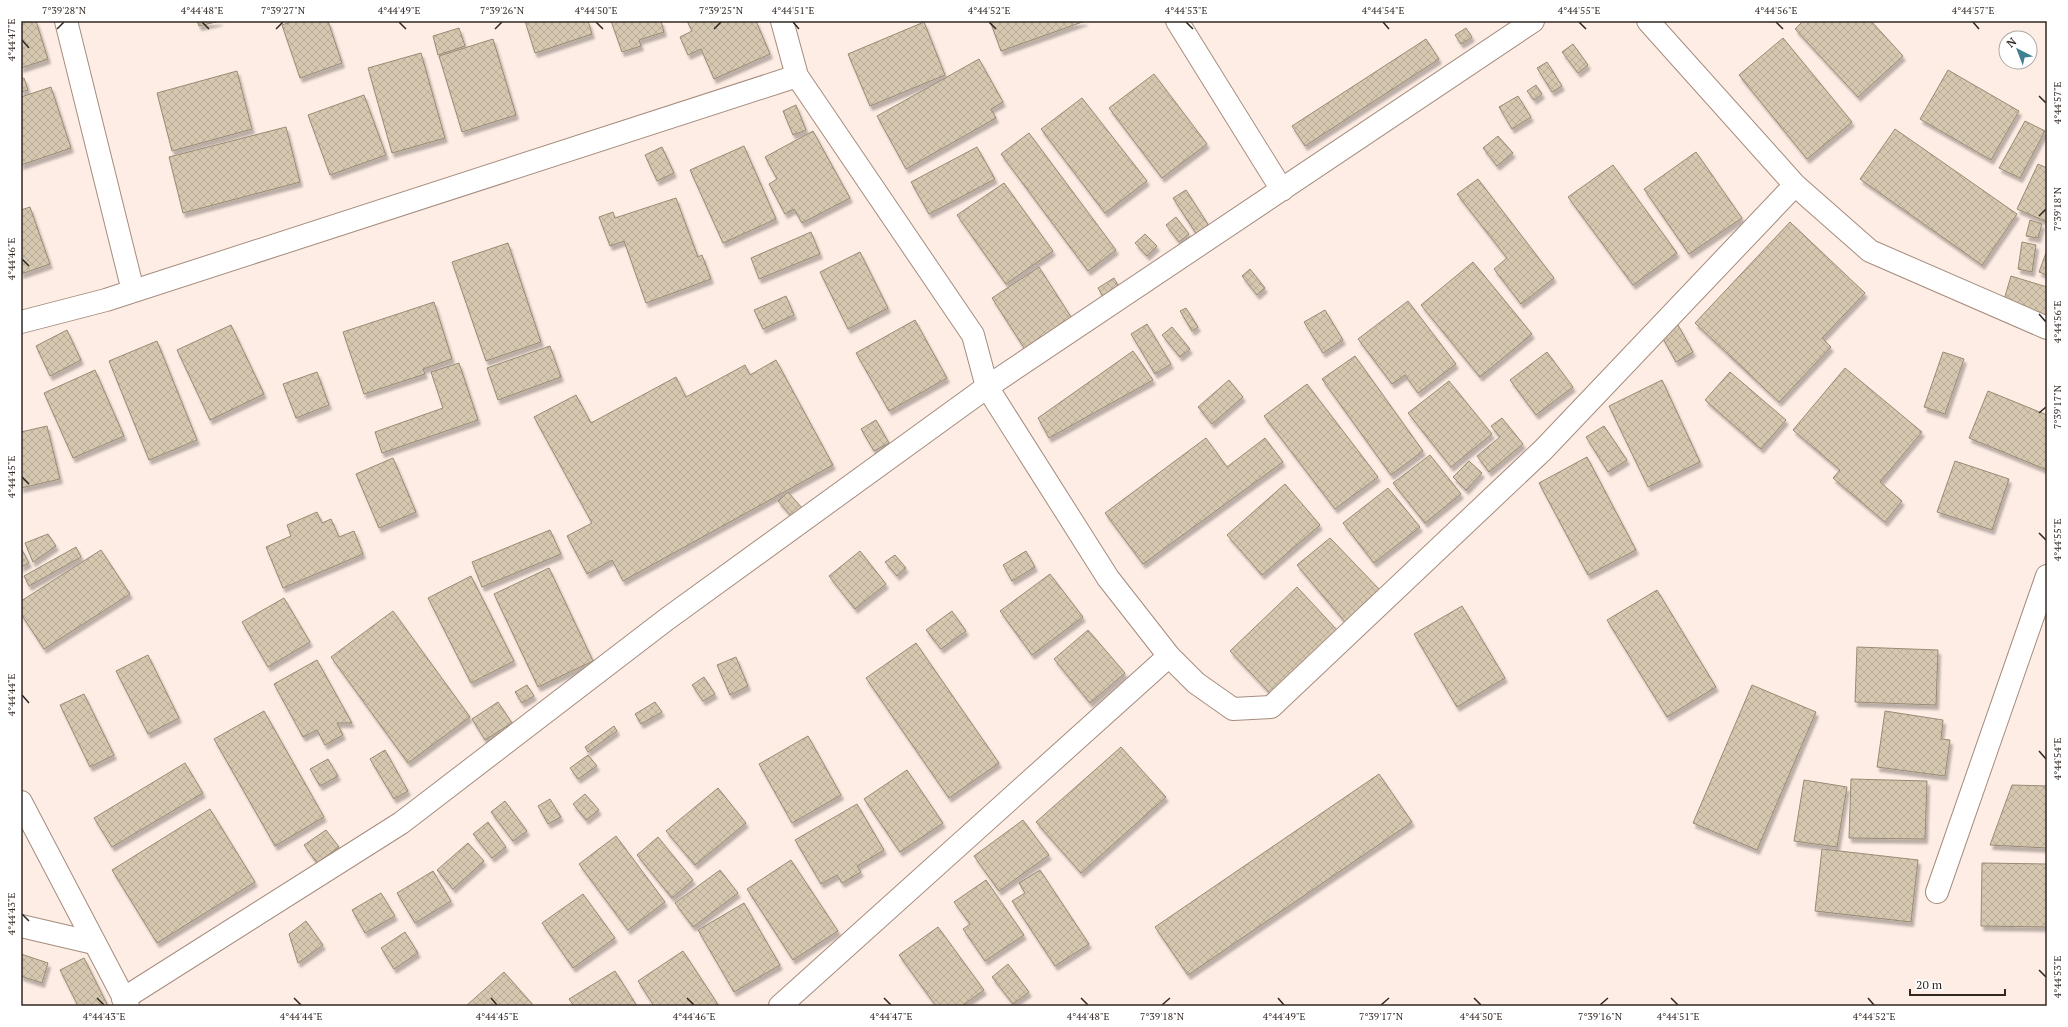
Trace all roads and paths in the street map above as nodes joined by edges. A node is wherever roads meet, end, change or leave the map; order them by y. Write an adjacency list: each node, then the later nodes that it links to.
1 (66, 21): 9 (street)
2 (782, 21): 6 (street)
3 (1177, 21): 8 (street)
4 (1533, 21): 8 (street)
5 (1648, 21): 7 (street)
6 (797, 76): 9 (street); 12 (street)
7 (1795, 185): 11 (street); 14 (street)
8 (1282, 190): 12 (street)
9 (133, 291): 10 (street)
10 (21, 322)
11 (2047, 328)
12 (987, 387): 14 (street); 19 (street)
13 (2047, 576): 16 (street)
14 (1169, 656): 20 (street)
15 (21, 802): 18 (street)
16 (1937, 892)
17 (21, 926): 18 (street)
18 (94, 943): 19 (street)
19 (125, 1002)
20 (780, 1006)

